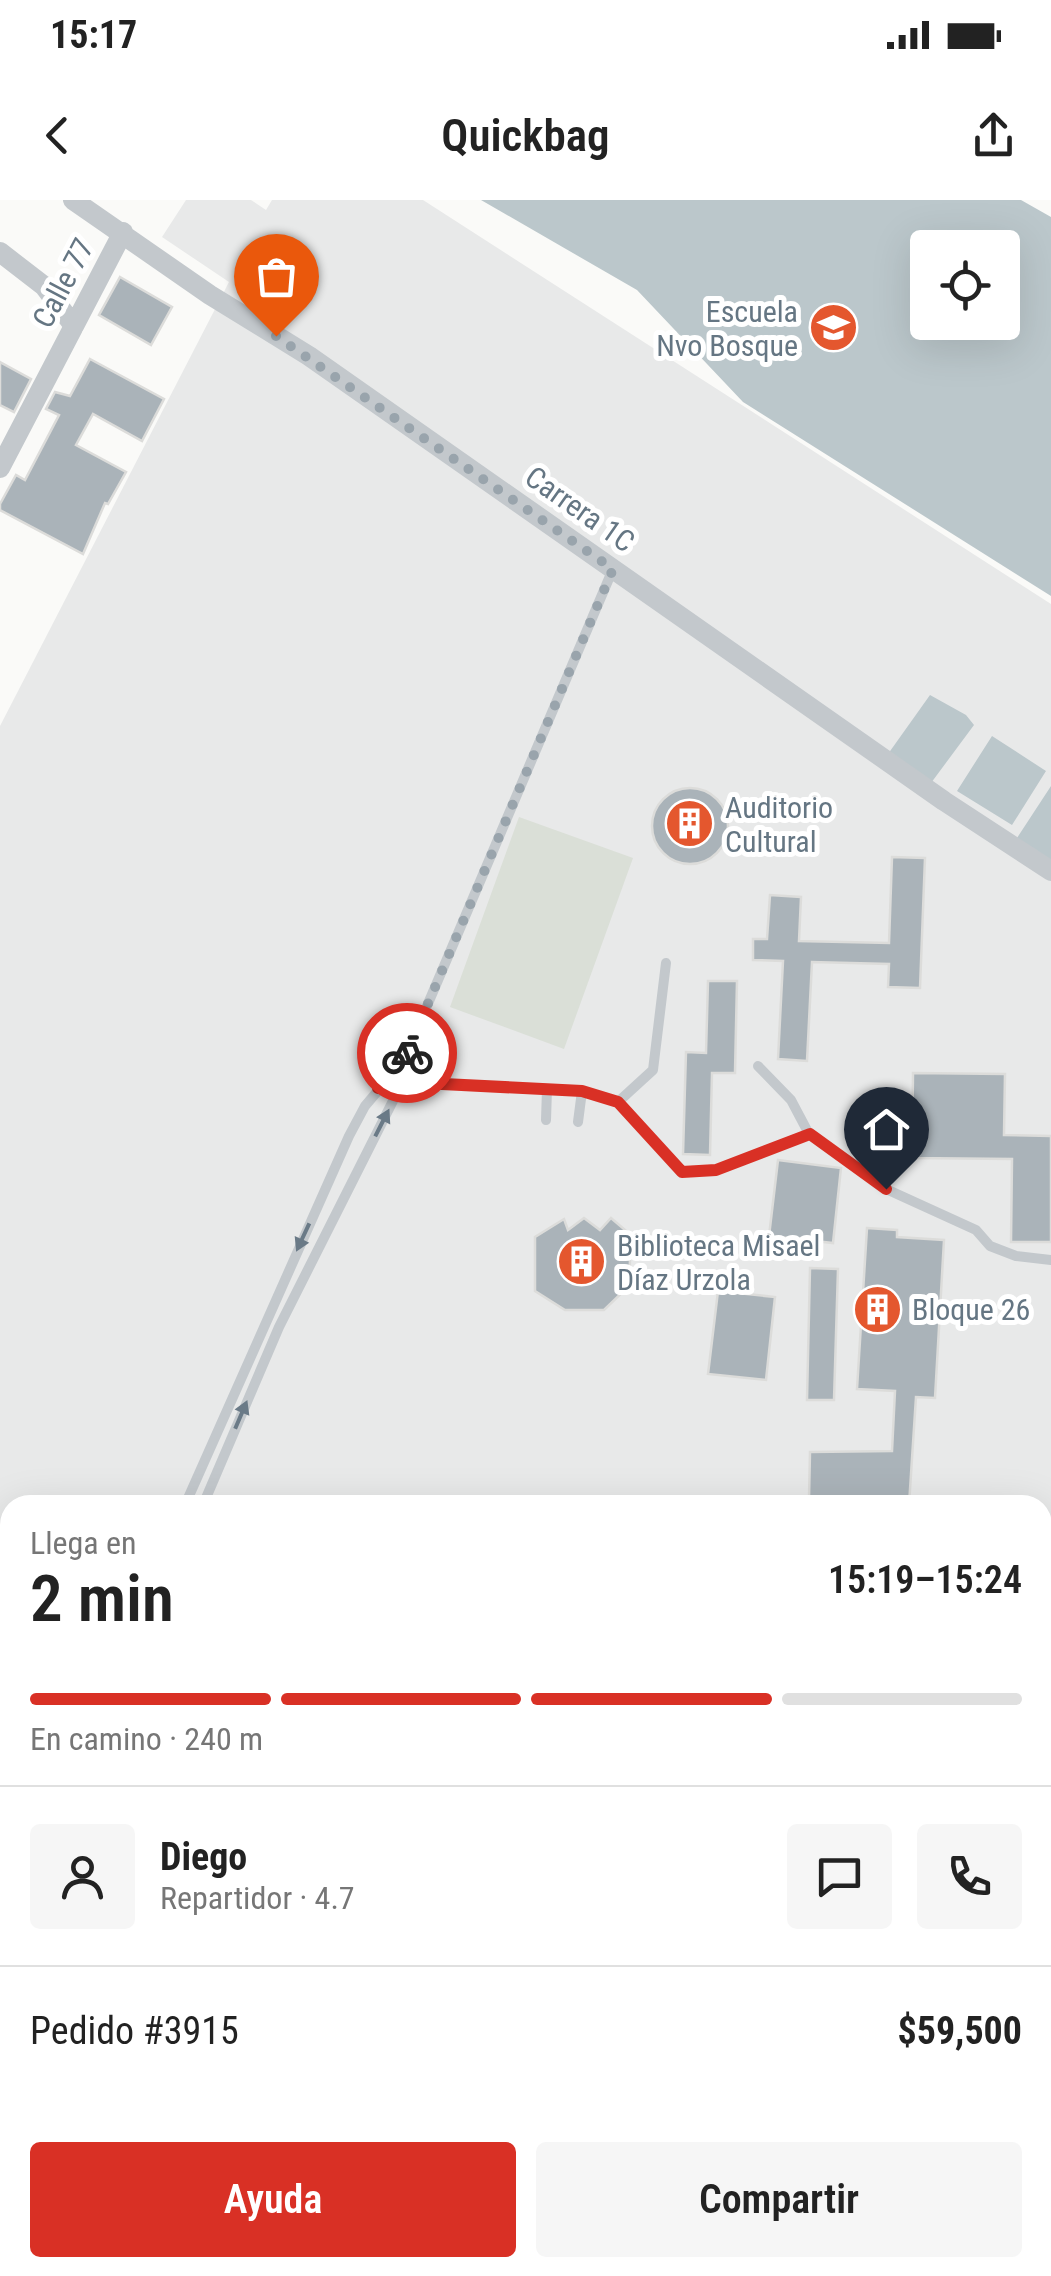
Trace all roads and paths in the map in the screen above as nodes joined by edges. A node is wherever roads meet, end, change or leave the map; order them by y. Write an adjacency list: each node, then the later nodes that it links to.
1 (73, 200): 2 (street, Carrera 1C)
2 (123, 232): 4 (street, Calle 77); 6 (street, Carrera 1C)
3 (0, 252): 4 (street)
4 (74, 326): 5 (street, Calle 77)
5 (0, 468)
6 (613, 569): 7 (street, Carrera 1C); 9 (lane)
7 (1051, 871)
8 (666, 963): 15 (lane)
9 (404, 1060): 11 (lane); 12 (lane)
10 (758, 1066): 18 (lane)
11 (403, 1082): 12 (lane); 13 (lane); 20 (lane, one-way to 11)
12 (378, 1088): 21 (lane, one-way to 21)
13 (547, 1089): 14 (lane); 16 (lane)
14 (582, 1091): 15 (lane); 17 (lane)
15 (618, 1102): 18 (lane)
16 (546, 1120)
17 (578, 1122)
18 (810, 1134): 19 (lane)
19 (1051, 1260)
20 (197, 1495)
21 (197, 1495)

